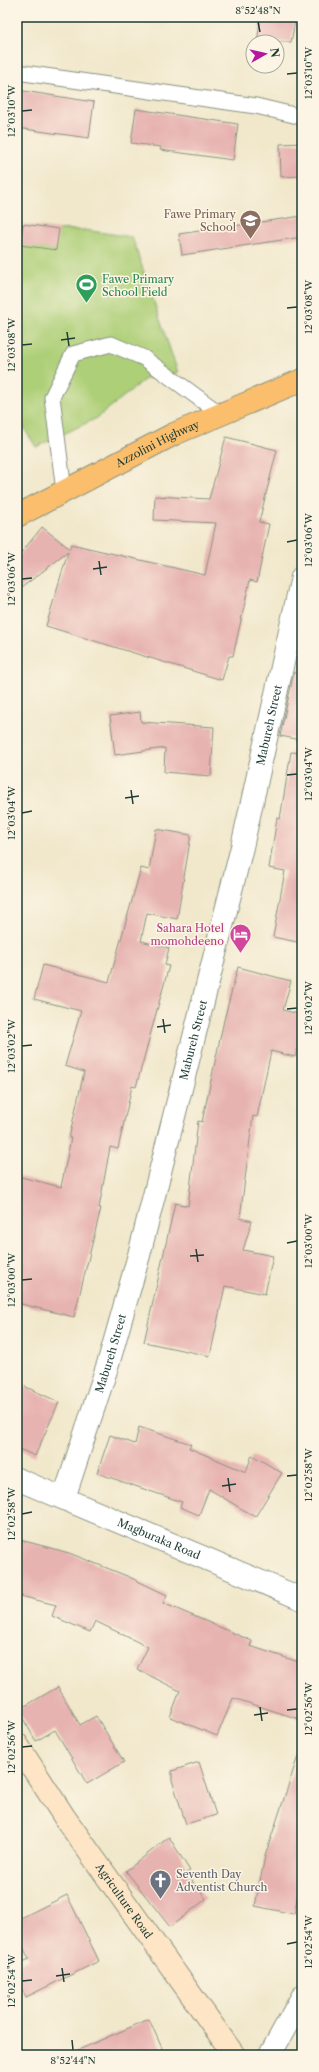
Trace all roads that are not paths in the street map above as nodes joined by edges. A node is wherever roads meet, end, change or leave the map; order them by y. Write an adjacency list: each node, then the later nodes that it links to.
1 (17, 72): 2 (lane)
2 (302, 117)
3 (302, 380): 4 (main road, Azzolini Highway)
4 (219, 414): 5 (main road, Azzolini Highway); 5 (lane)
5 (64, 491): 6 (main road, Azzolini Highway)
6 (17, 516)
7 (302, 577): 9 (street, Mabureh Street)
8 (17, 1479): 9 (street, Magburaka Road)
9 (64, 1498): 10 (street, Magburaka Road)
10 (302, 1598)
11 (17, 1744): 13 (main road, Agriculture Road)
12 (302, 1997): 14 (street)
13 (234, 2055)
14 (270, 2055)

